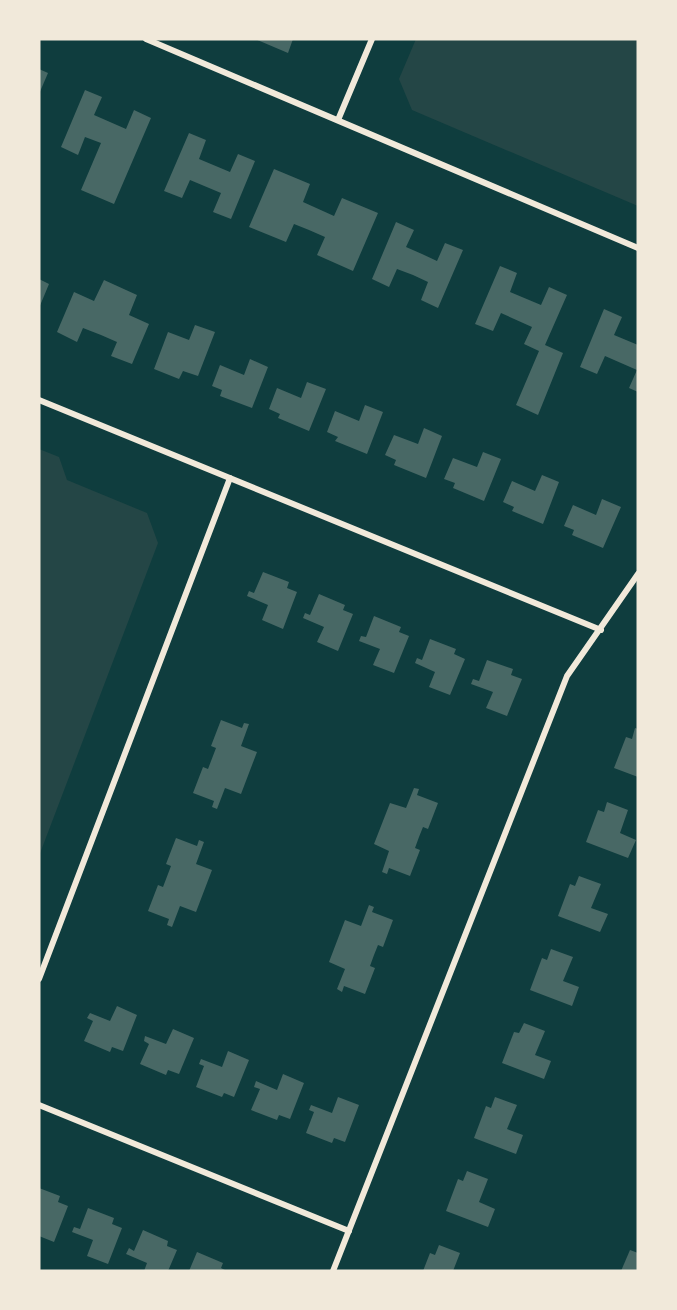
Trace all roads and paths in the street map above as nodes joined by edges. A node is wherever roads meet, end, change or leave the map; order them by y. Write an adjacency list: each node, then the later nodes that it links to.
1 (146, 39): 3 (street)
2 (372, 39): 3 (street)
3 (338, 120): 4 (street)
4 (638, 248)
5 (39, 400): 6 (street)
6 (230, 478): 8 (street); 9 (street)
7 (638, 573): 8 (street)
8 (601, 630): 11 (street)
9 (39, 979)
10 (39, 1105): 11 (street)
11 (349, 1231): 12 (street)
12 (333, 1271)

